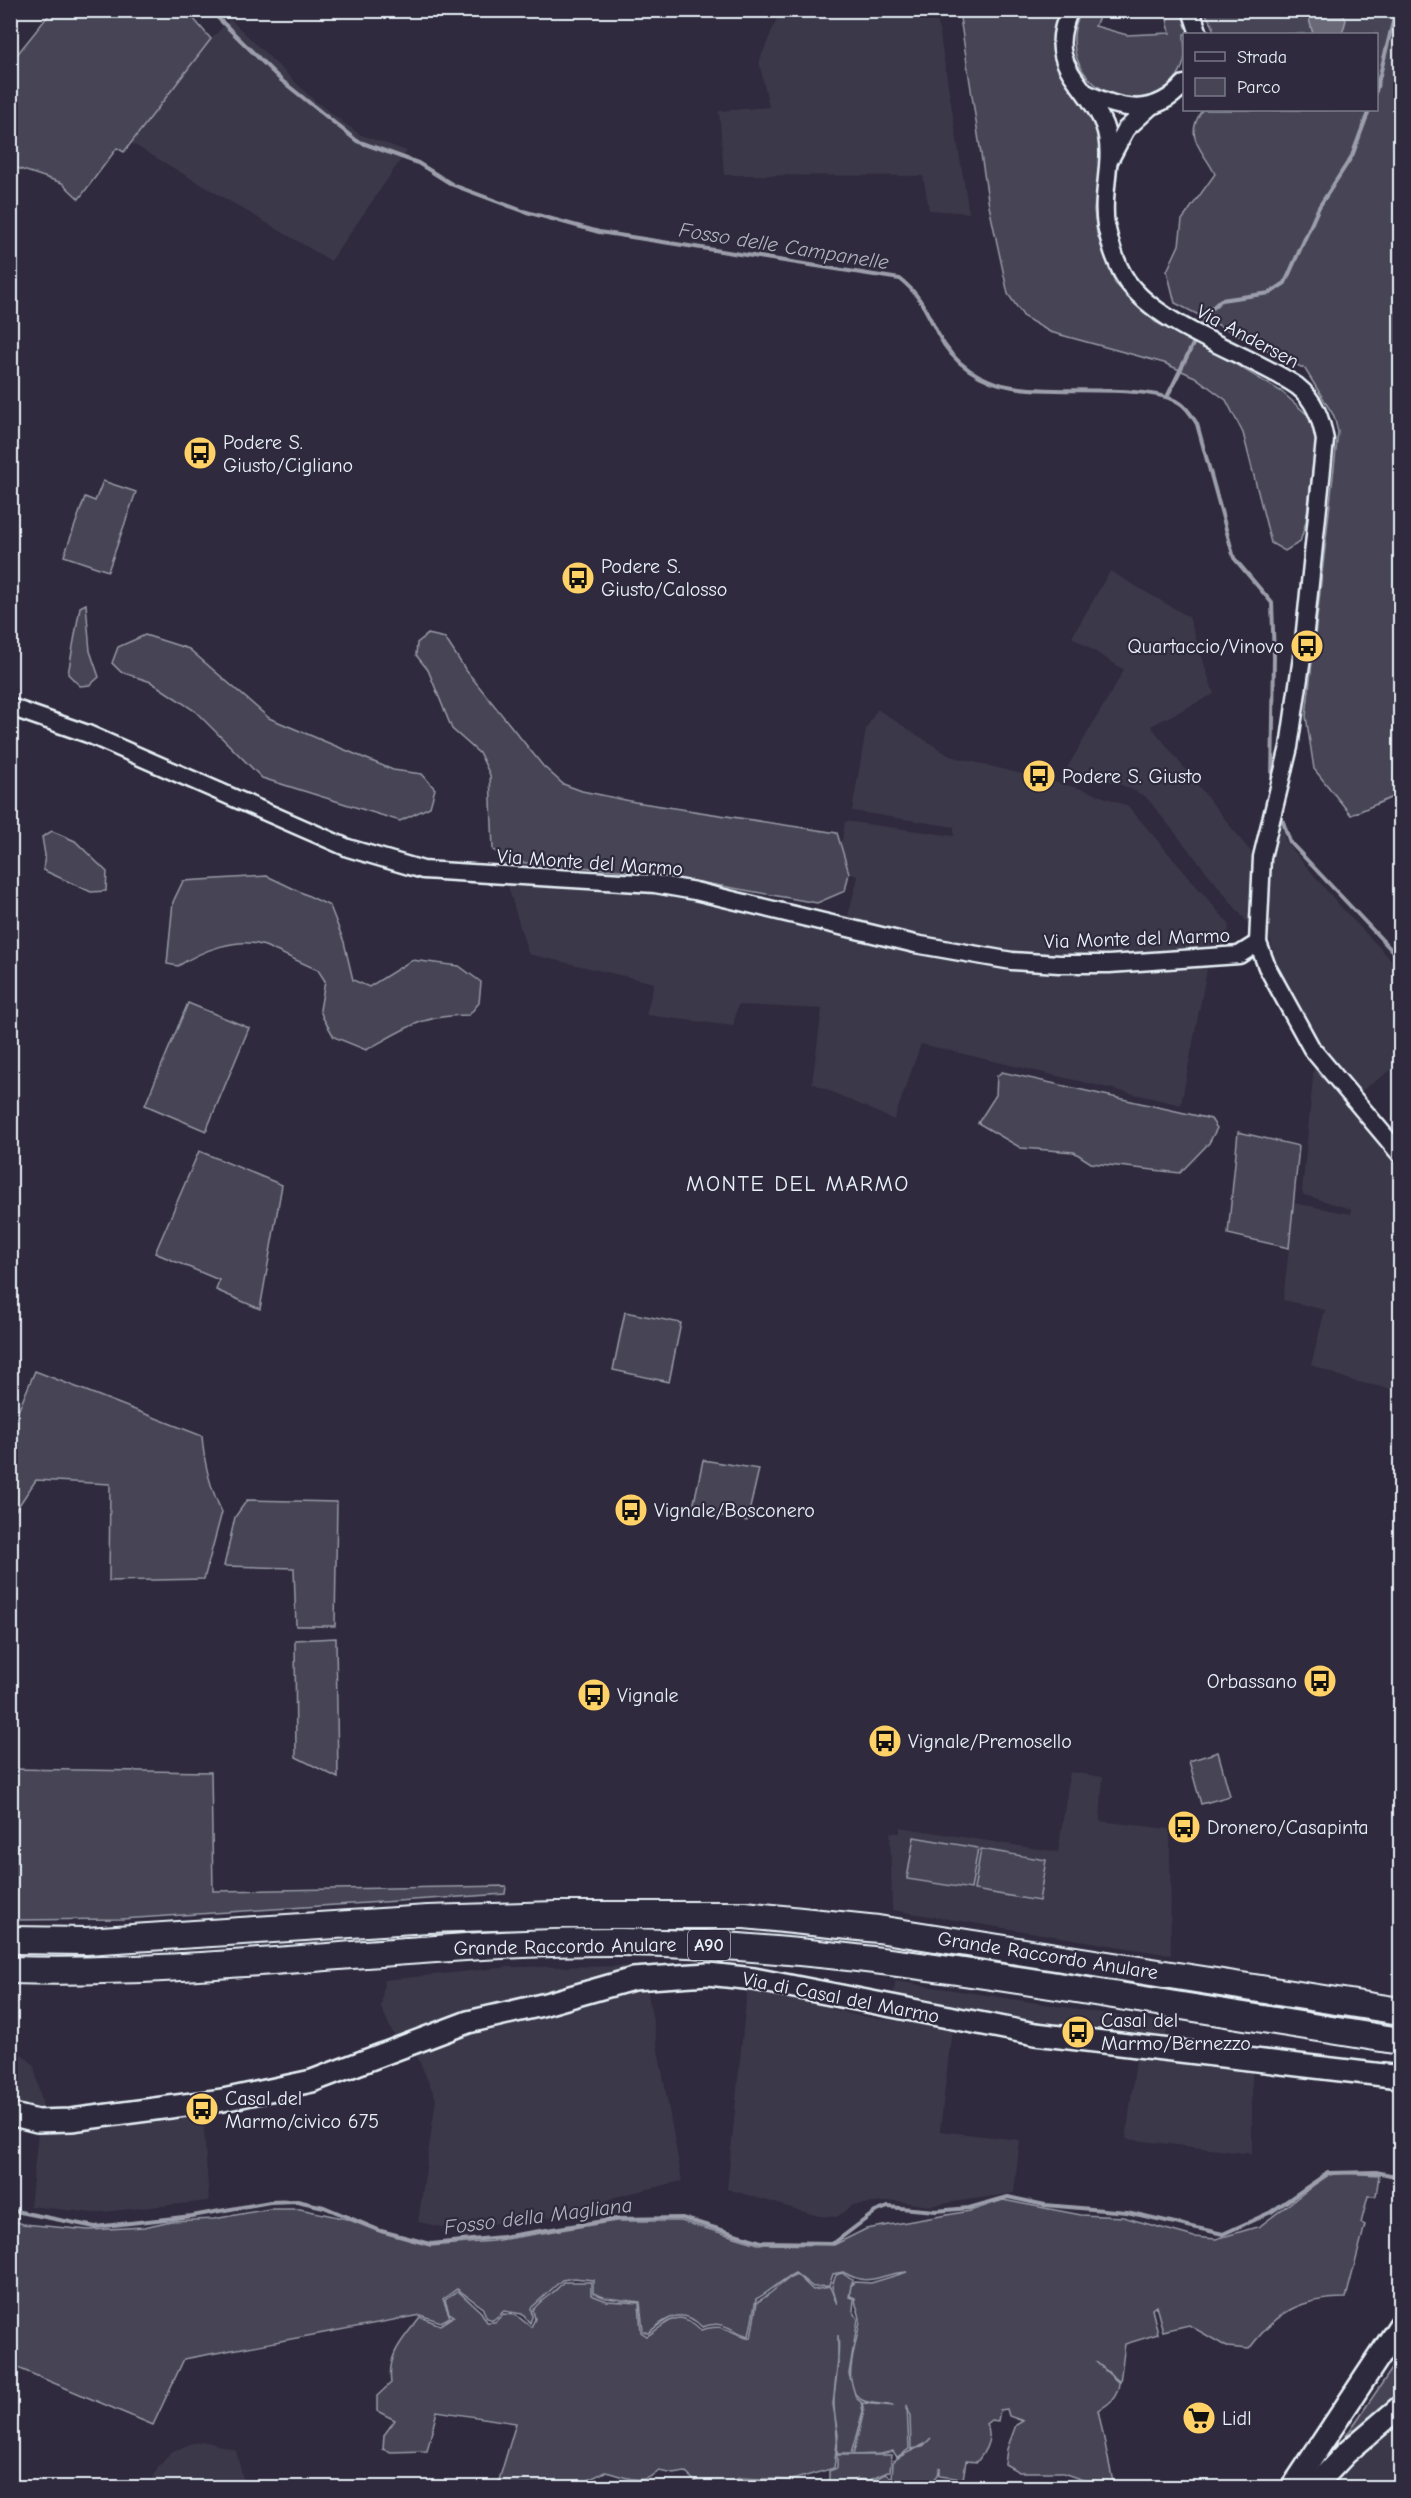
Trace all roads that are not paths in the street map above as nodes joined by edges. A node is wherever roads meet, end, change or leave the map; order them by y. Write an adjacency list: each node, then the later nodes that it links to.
1 (1070, 10): 5 (street, Via Andersen)
2 (1191, 10): 3 (street)
3 (1199, 33)
4 (1183, 86): 6 (street, Via Andersen)
5 (1085, 93): 6 (street); 7 (street, Via Andersen)
6 (1150, 107): 7 (street, Via Andersen)
7 (1109, 161): 9 (street, Via Andersen)
8 (10, 707): 9 (street, Via Monte del Marmo)
9 (1258, 943): 10 (street)
10 (1401, 1154)
11 (10, 1941): 15 (highway, Grande Raccordo Anulare / A90)
12 (161, 1967): 13 (highway, Grande Raccordo Anulare / A90); 14 (highway); 16 (highway, Grande Raccordo Anulare / A90)
13 (10, 1970)
14 (10, 1988)
15 (1401, 2011)
16 (1401, 2041)
17 (1401, 2077): 18 (main road, Via di Casal del Marmo)
18 (10, 2114)
19 (1401, 2325): 21 (main road)
20 (1401, 2407): 22 (main road)
21 (1292, 2487)
22 (1313, 2487)

